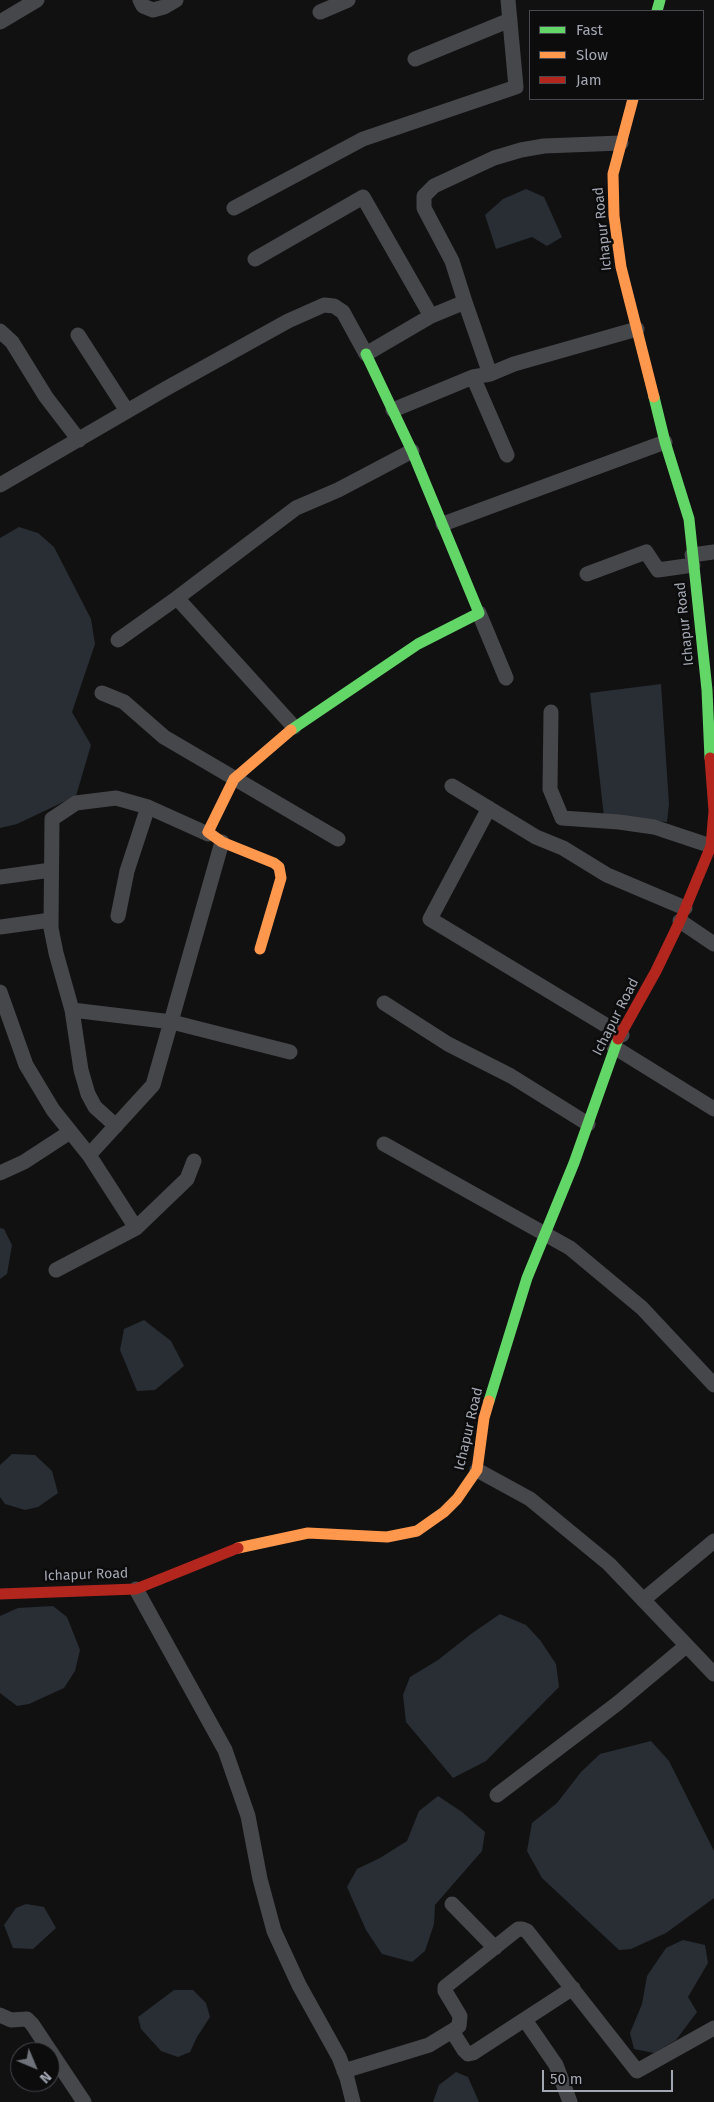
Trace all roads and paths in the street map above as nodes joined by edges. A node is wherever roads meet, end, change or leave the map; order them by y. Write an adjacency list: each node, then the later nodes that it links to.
1 (37, 0): 8 (street)
2 (140, 0): 3 (street)
3 (176, 0)
4 (348, 0): 6 (street)
5 (508, 0): 7 (street)
6 (320, 12)
7 (510, 20): 9 (street); 12 (street)
8 (0, 22)
9 (415, 59)
10 (633, 100): 11 (street, Ichapur Road)
11 (621, 143): 14 (street); 16 (street, Ichapur Road)
12 (234, 208)
13 (255, 259): 15 (street)
14 (465, 302): 15 (street); 20 (street)
15 (431, 316): 19 (street)
16 (637, 329): 20 (street); 25 (street, Ichapur Road)
17 (0, 331): 24 (street)
18 (78, 335): 23 (street)
19 (366, 354): 22 (street); 23 (street)
20 (490, 374): 21 (street)
21 (473, 378): 22 (street); 27 (street)
22 (393, 410): 26 (street)
23 (126, 411): 24 (street)
24 (79, 440): 28 (street)
25 (665, 442): 29 (street); 31 (street, Ichapur Road)
26 (412, 451): 29 (street); 33 (street)
27 (507, 455)
28 (0, 485)
29 (443, 524): 34 (street)
30 (714, 552): 31 (street)
31 (693, 560): 32 (street); 35 (street, Ichapur Road)
32 (587, 574)
33 (177, 598): 36 (street); 41 (street)
34 (479, 613): 37 (street); 41 (street)
35 (707, 623): 40 (street, Ichapur Road)
36 (118, 640)
37 (506, 678)
38 (102, 693): 42 (street)
39 (551, 712): 50 (street)
40 (711, 726): 46 (street, Ichapur Road)
41 (294, 727): 42 (street)
42 (234, 779): 47 (street); 48 (street)
43 (452, 786): 45 (street)
44 (148, 807): 47 (street); 51 (street); 54 (street)
45 (489, 808): 53 (street); 63 (street)
46 (714, 811): 50 (street, Ichapur Road)
47 (208, 834): 49 (street)
48 (338, 839)
49 (222, 842): 58 (street); 62 (street)
50 (711, 846): 53 (street, Ichapur Road)
51 (51, 870): 52 (street); 55 (street)
52 (0, 877)
53 (682, 915): 57 (street); 63 (street, Ichapur Road)
54 (118, 916)
55 (51, 920): 56 (street); 61 (street)
56 (0, 927)
57 (714, 944)
58 (260, 949)
59 (0, 992): 68 (street)
60 (384, 1003): 66 (street)
61 (72, 1010): 62 (street); 67 (street)
62 (172, 1022): 64 (street); 67 (street)
63 (618, 1041): 65 (street); 66 (street, Ichapur Road)
64 (290, 1052)
65 (714, 1109)
66 (588, 1124): 74 (street, Ichapur Road)
67 (116, 1126): 70 (street)
68 (70, 1132): 70 (street); 72 (street)
69 (384, 1144): 74 (street)
70 (89, 1155): 73 (street)
71 (194, 1161): 73 (street)
72 (0, 1173)
73 (136, 1228): 75 (street)
74 (545, 1235): 76 (street); 77 (street, Ichapur Road)
75 (56, 1270)
76 (714, 1385)
77 (477, 1470): 79 (street, Ichapur Road); 81 (street)
78 (714, 1541): 81 (street)
79 (136, 1588): 80 (street, Ichapur Road); 92 (street)
80 (0, 1594)
81 (643, 1600): 82 (street)
82 (686, 1646): 83 (street); 84 (street)
83 (714, 1674)
84 (497, 1795)
85 (452, 1904): 86 (street)
86 (495, 1948): 87 (street); 91 (street)
87 (573, 1988): 89 (street); 90 (street)
88 (0, 2015): 93 (street)
89 (525, 2020): 91 (street); 95 (street)
90 (714, 2028)
91 (452, 2032): 92 (street)
92 (344, 2071): 94 (street)
93 (84, 2102)
94 (353, 2102)
95 (570, 2102)

